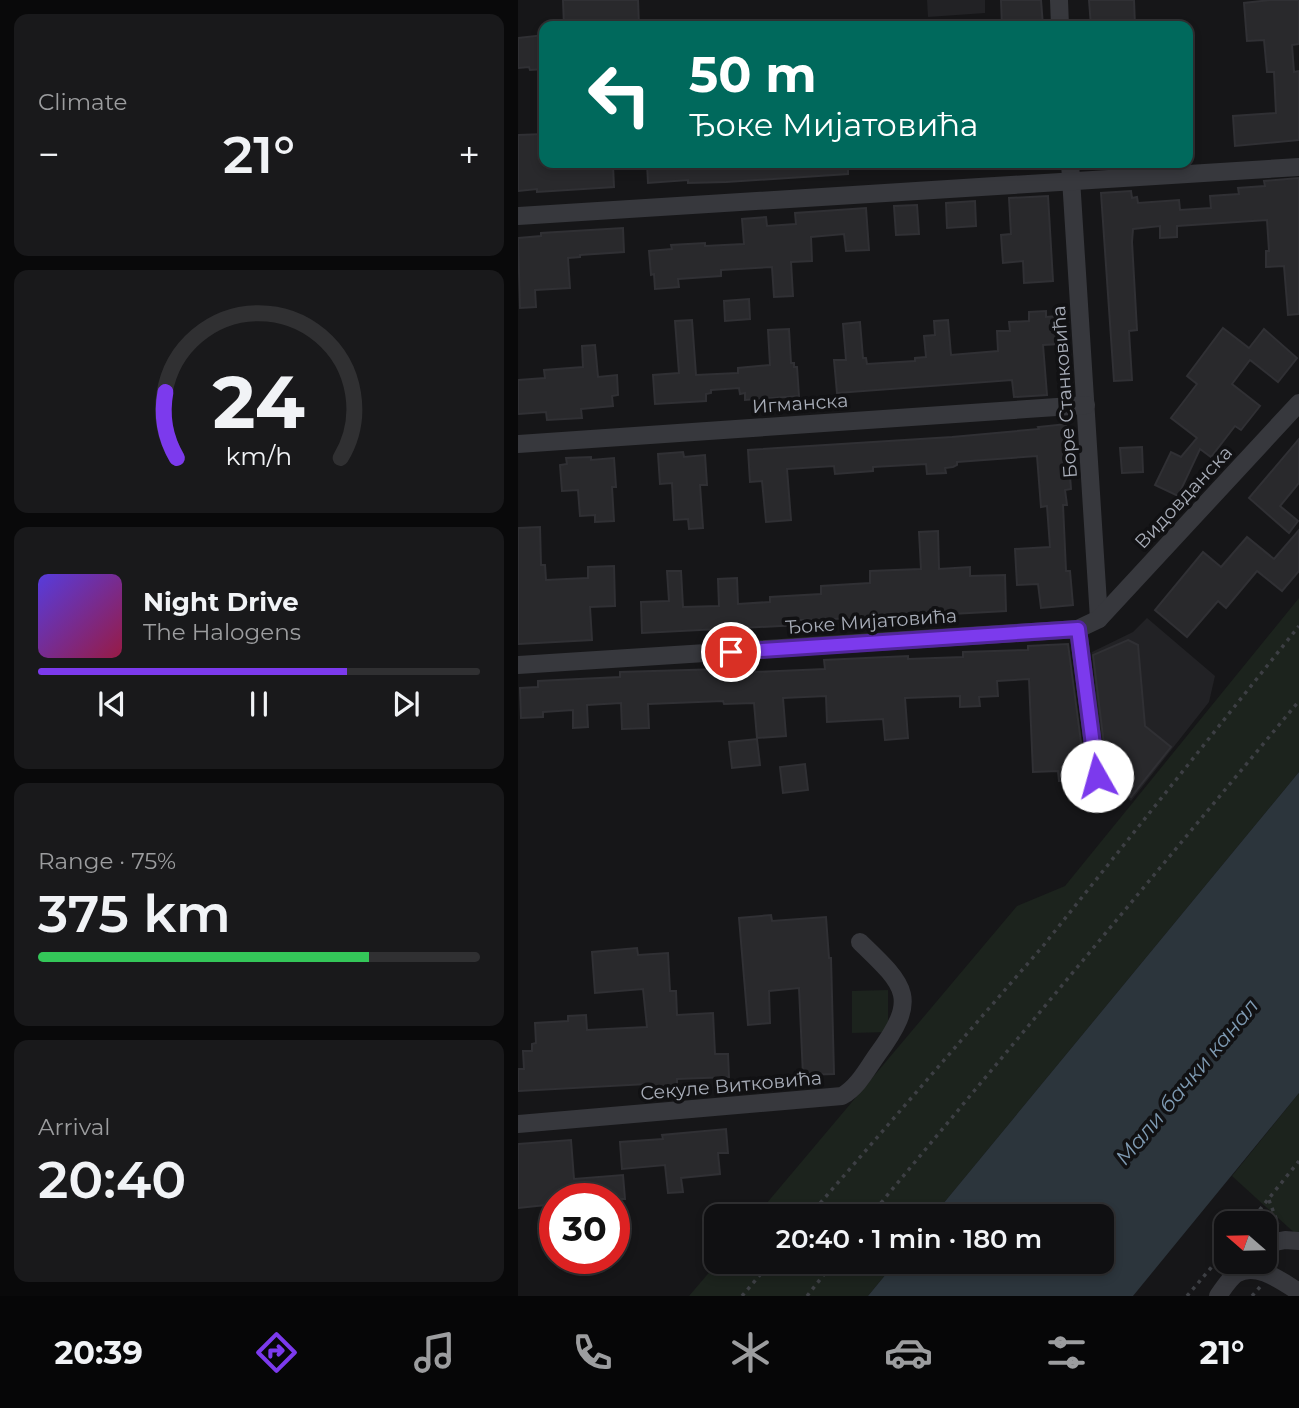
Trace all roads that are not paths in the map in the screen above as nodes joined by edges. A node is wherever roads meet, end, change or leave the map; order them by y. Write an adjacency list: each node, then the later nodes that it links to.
1 (1059, 0): 2 (street)
2 (1060, 21)
3 (1299, 167): 5 (street)
4 (1070, 168): 5 (street, Боре Станковића)
5 (1071, 183): 6 (street); 8 (street, Боре Станковића)
6 (518, 216)
7 (1299, 403): 10 (street, Видовданска)
8 (1086, 405): 9 (street, Игманска); 10 (street, Боре Станковића)
9 (518, 444)
10 (1099, 619): 11 (street, Ђоке Мијатовића)
11 (1078, 629): 12 (street, Ђоке Мијатовића); 13 (street)
12 (518, 665)
13 (1097, 776)
14 (860, 942): 15 (street, Секуле Витковића)
15 (518, 1124)
16 (1278, 1241): 17 (street)
17 (1299, 1241)
18 (1236, 1274): 21 (street)
19 (1266, 1274): 20 (street)
20 (1299, 1292)
21 (1218, 1296)

